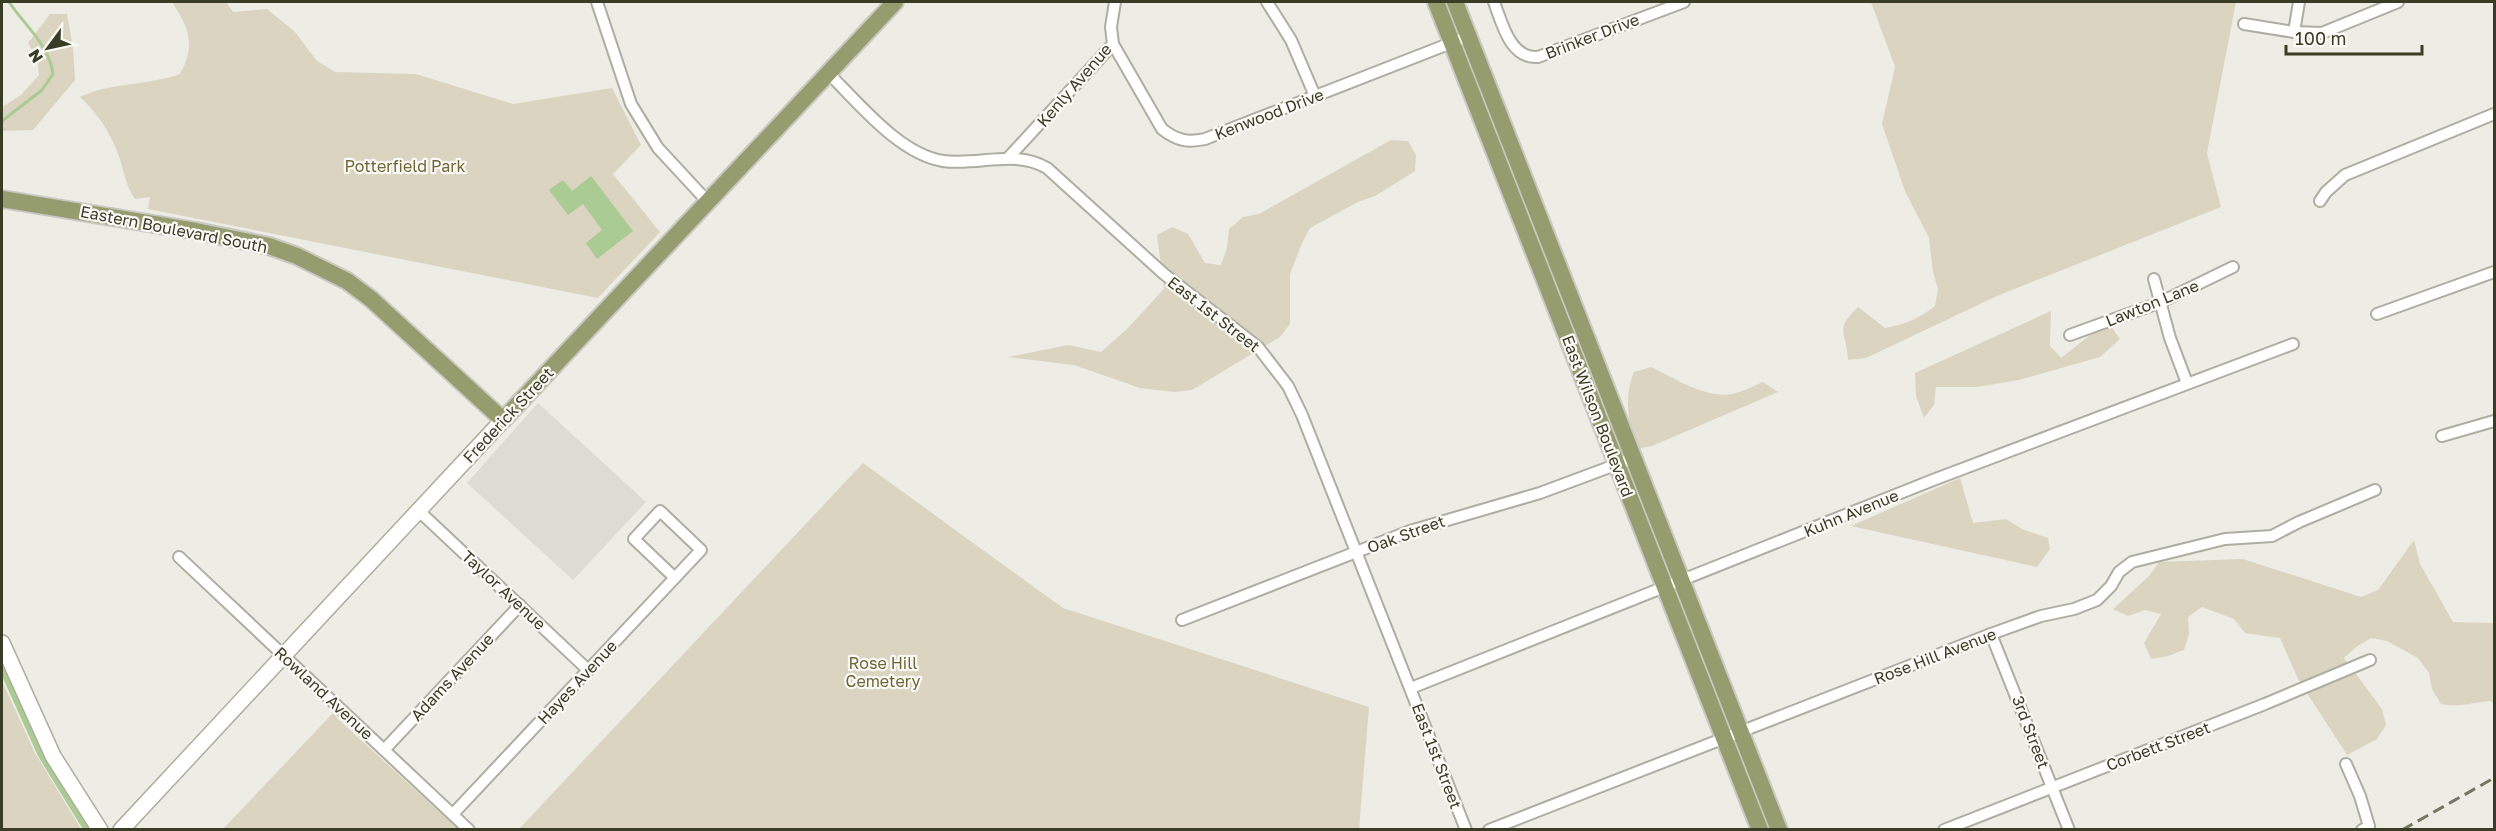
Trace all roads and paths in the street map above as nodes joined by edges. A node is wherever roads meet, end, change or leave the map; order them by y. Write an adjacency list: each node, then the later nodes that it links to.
1 (597, 2): 22 (street)
2 (895, 2): 16 (main road, Frederick Street)
3 (1115, 2): 15 (street, Kenly Avenue)
4 (1267, 2): 17 (street)
5 (1436, 2): 14 (main road, East Wilson Boulevard)
6 (1455, 2): 13 (main road, East Wilson Boulevard)
7 (1494, 2): 8 (street, Brinker Drive)
8 (1684, 2)
9 (2299, 2): 12 (street)
10 (2398, 2): 12 (street)
11 (2244, 24): 12 (street)
12 (2294, 32)
13 (1469, 36): 14 (street, Kenwood Drive); 34 (main road, East Wilson Boulevard)
14 (1452, 42): 17 (street, Kenwood Drive); 35 (main road, East Wilson Boulevard)
15 (1113, 44): 17 (street, Kenwood Drive); 19 (street, Kenly Avenue)
16 (828, 73): 19 (street, East 1st Street); 22 (main road, Frederick Street)
17 (1315, 96)
18 (2494, 114): 21 (street)
19 (1008, 158): 38 (street, East 1st Street)
20 (2, 199): 31 (main road, Eastern Boulevard South)
21 (2320, 201)
22 (708, 202): 31 (main road, Frederick Street)
23 (2233, 267): 26 (street, Lawton Lane)
24 (2494, 272): 27 (street)
25 (2154, 279): 26 (street)
26 (2160, 302): 28 (street, Lawton Lane); 30 (street)
27 (2377, 314)
28 (2070, 335)
29 (2293, 344): 30 (street, Kuhn Avenue)
30 (2187, 383): 41 (street, Kuhn Avenue)
31 (502, 420): 37 (main road, Frederick Street)
32 (2494, 422): 33 (street)
33 (2442, 436)
34 (1634, 458): 35 (street, Oak Street); 41 (main road, East Wilson Boulevard)
35 (1617, 464): 38 (street, Oak Street); 41 (main road, East Wilson Boulevard)
36 (2375, 490): 44 (street, Rose Hill Avenue)
37 (419, 511): 42 (street, Taylor Avenue); 46 (main road, Frederick Street)
38 (1356, 552): 43 (street, Oak Street); 49 (street, East 1st Street)
39 (179, 557): 46 (street, Rowland Avenue)
40 (675, 578): 40 (street, Hayes Avenue); 48 (street, Hayes Avenue)
41 (1673, 584): 49 (street, Kuhn Avenue); 50 (main road, East Wilson Boulevard)
42 (520, 605): 48 (street, Taylor Avenue); 51 (street, Adams Avenue)
43 (1182, 620)
44 (1991, 634): 50 (street, Rose Hill Avenue); 53 (street, 3rd Street)
45 (2, 643): 56 (main road)
46 (284, 655): 51 (street, Rowland Avenue); 57 (main road, Frederick Street)
47 (2370, 660): 53 (street, Corbett Street)
48 (588, 670): 54 (street, Hayes Avenue)
49 (1411, 688): 59 (street, East 1st Street)
50 (1731, 734): 60 (street, Rose Hill Avenue); 61 (main road, East Wilson Boulevard); 62 (main road, East Wilson Boulevard)
51 (384, 750): 54 (street, Rowland Avenue)
52 (2346, 764): 55 (street)
53 (2052, 787): 63 (street, Corbett Street); 64 (street, 3rd Street)
54 (453, 814): 58 (street, Rowland Avenue)
55 (2365, 828)
56 (100, 830)
57 (121, 830)
58 (469, 830)
59 (1466, 830)
60 (1489, 830)
61 (1760, 830)
62 (1779, 830)
63 (1944, 830)
64 (2069, 830)

